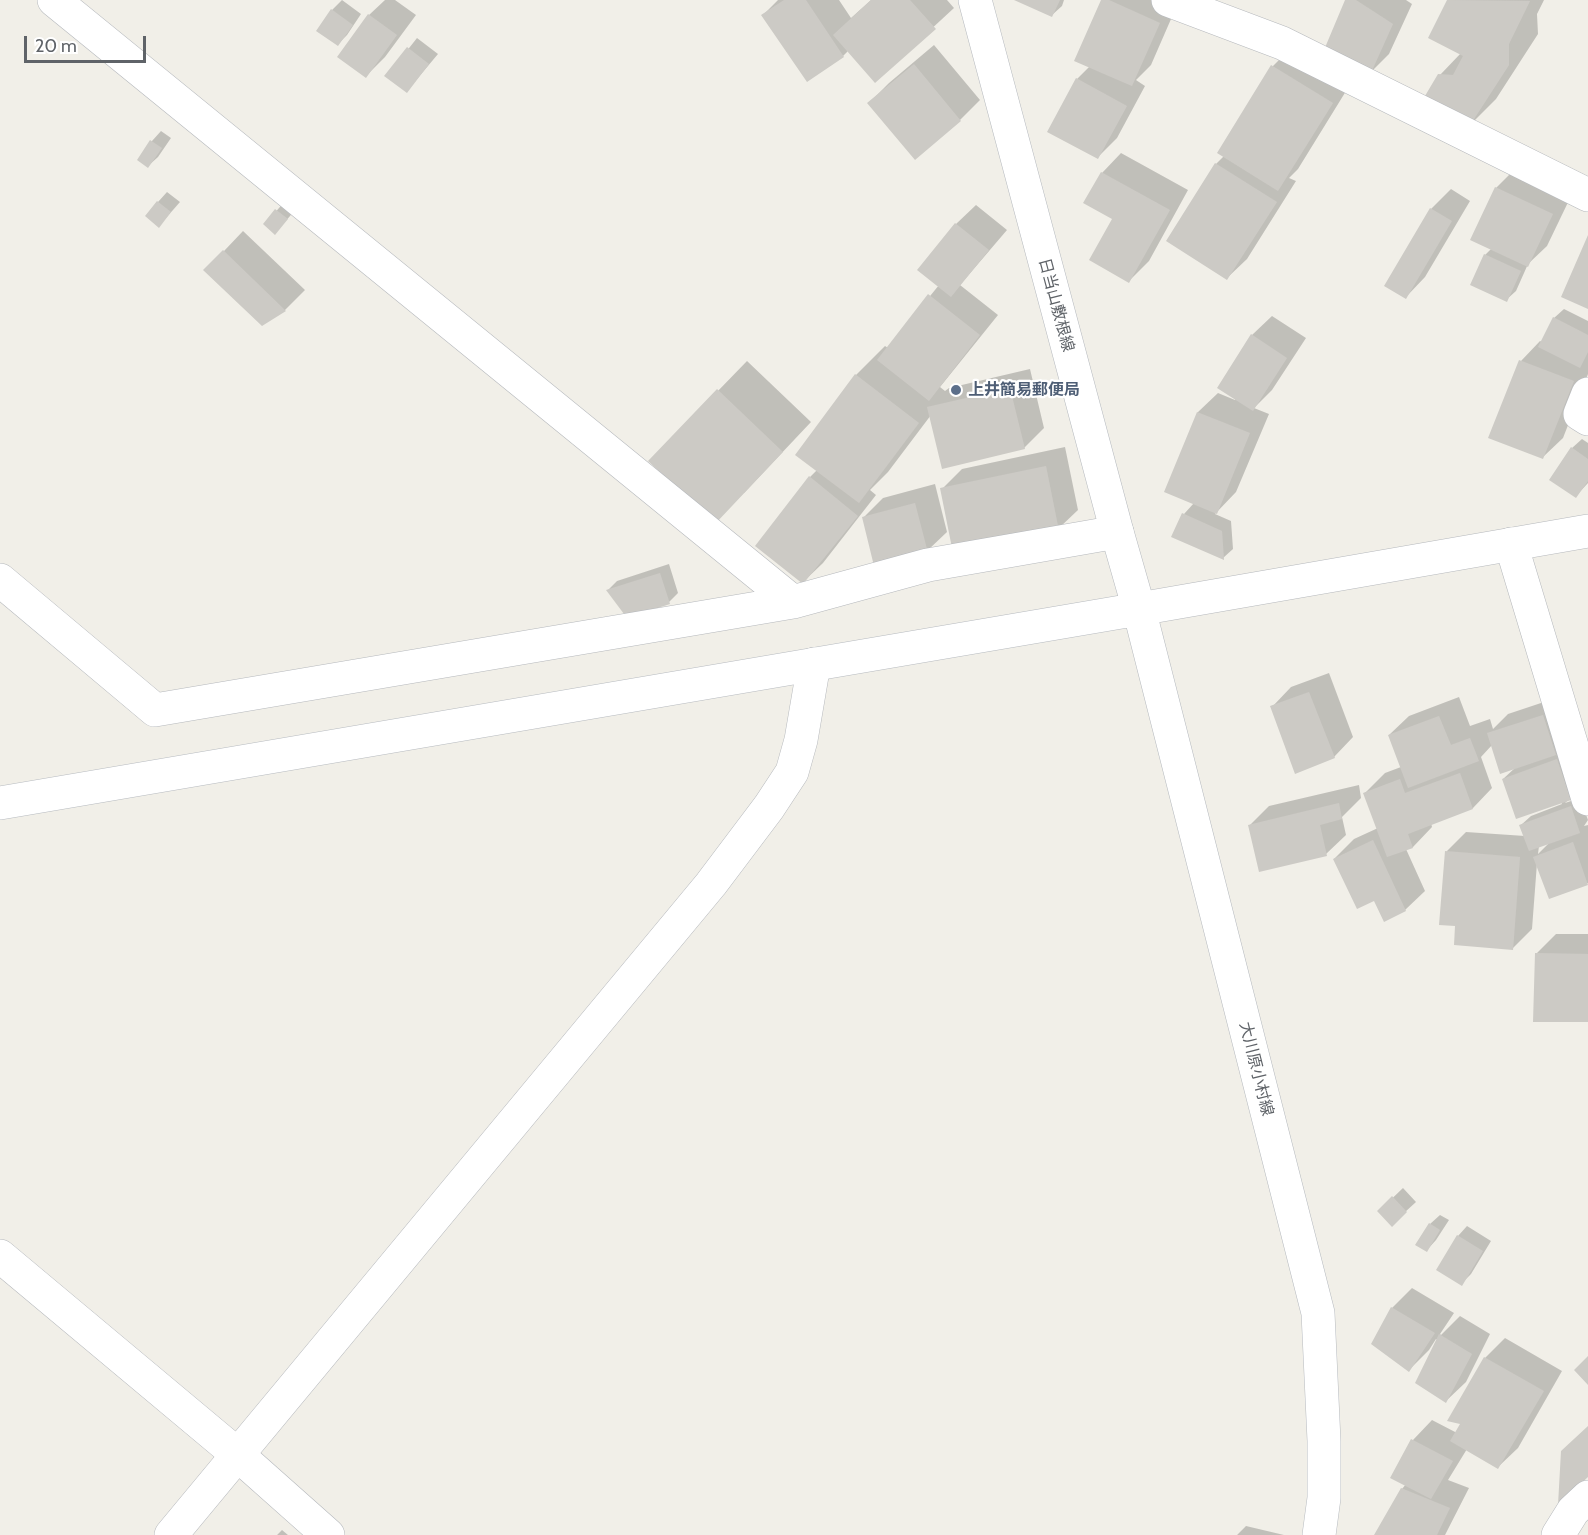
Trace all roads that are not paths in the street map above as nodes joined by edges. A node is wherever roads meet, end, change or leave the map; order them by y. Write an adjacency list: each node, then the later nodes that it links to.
1 (54, 0): 11 (street)
2 (975, 0): 8 (street, 日当山敷根線)
3 (1168, 0): 4 (street)
4 (1588, 195)
5 (1588, 394): 6 (street)
6 (1588, 419)
7 (1588, 531): 9 (street)
8 (1117, 532): 11 (street); 12 (street, 日当山敷根線)
9 (1511, 544): 12 (street); 14 (street)
10 (0, 580): 11 (street)
11 (793, 602)
12 (1140, 609): 13 (street); 22 (street, 大川原小村線)
13 (814, 664): 16 (street); 18 (street)
14 (1583, 764): 15 (street)
15 (1588, 799)
16 (0, 803)
17 (0, 1256): 18 (street)
18 (238, 1455): 20 (street); 21 (street)
19 (1588, 1497): 23 (street)
20 (171, 1535)
21 (328, 1535)
22 (1319, 1535)
23 (1558, 1535)

